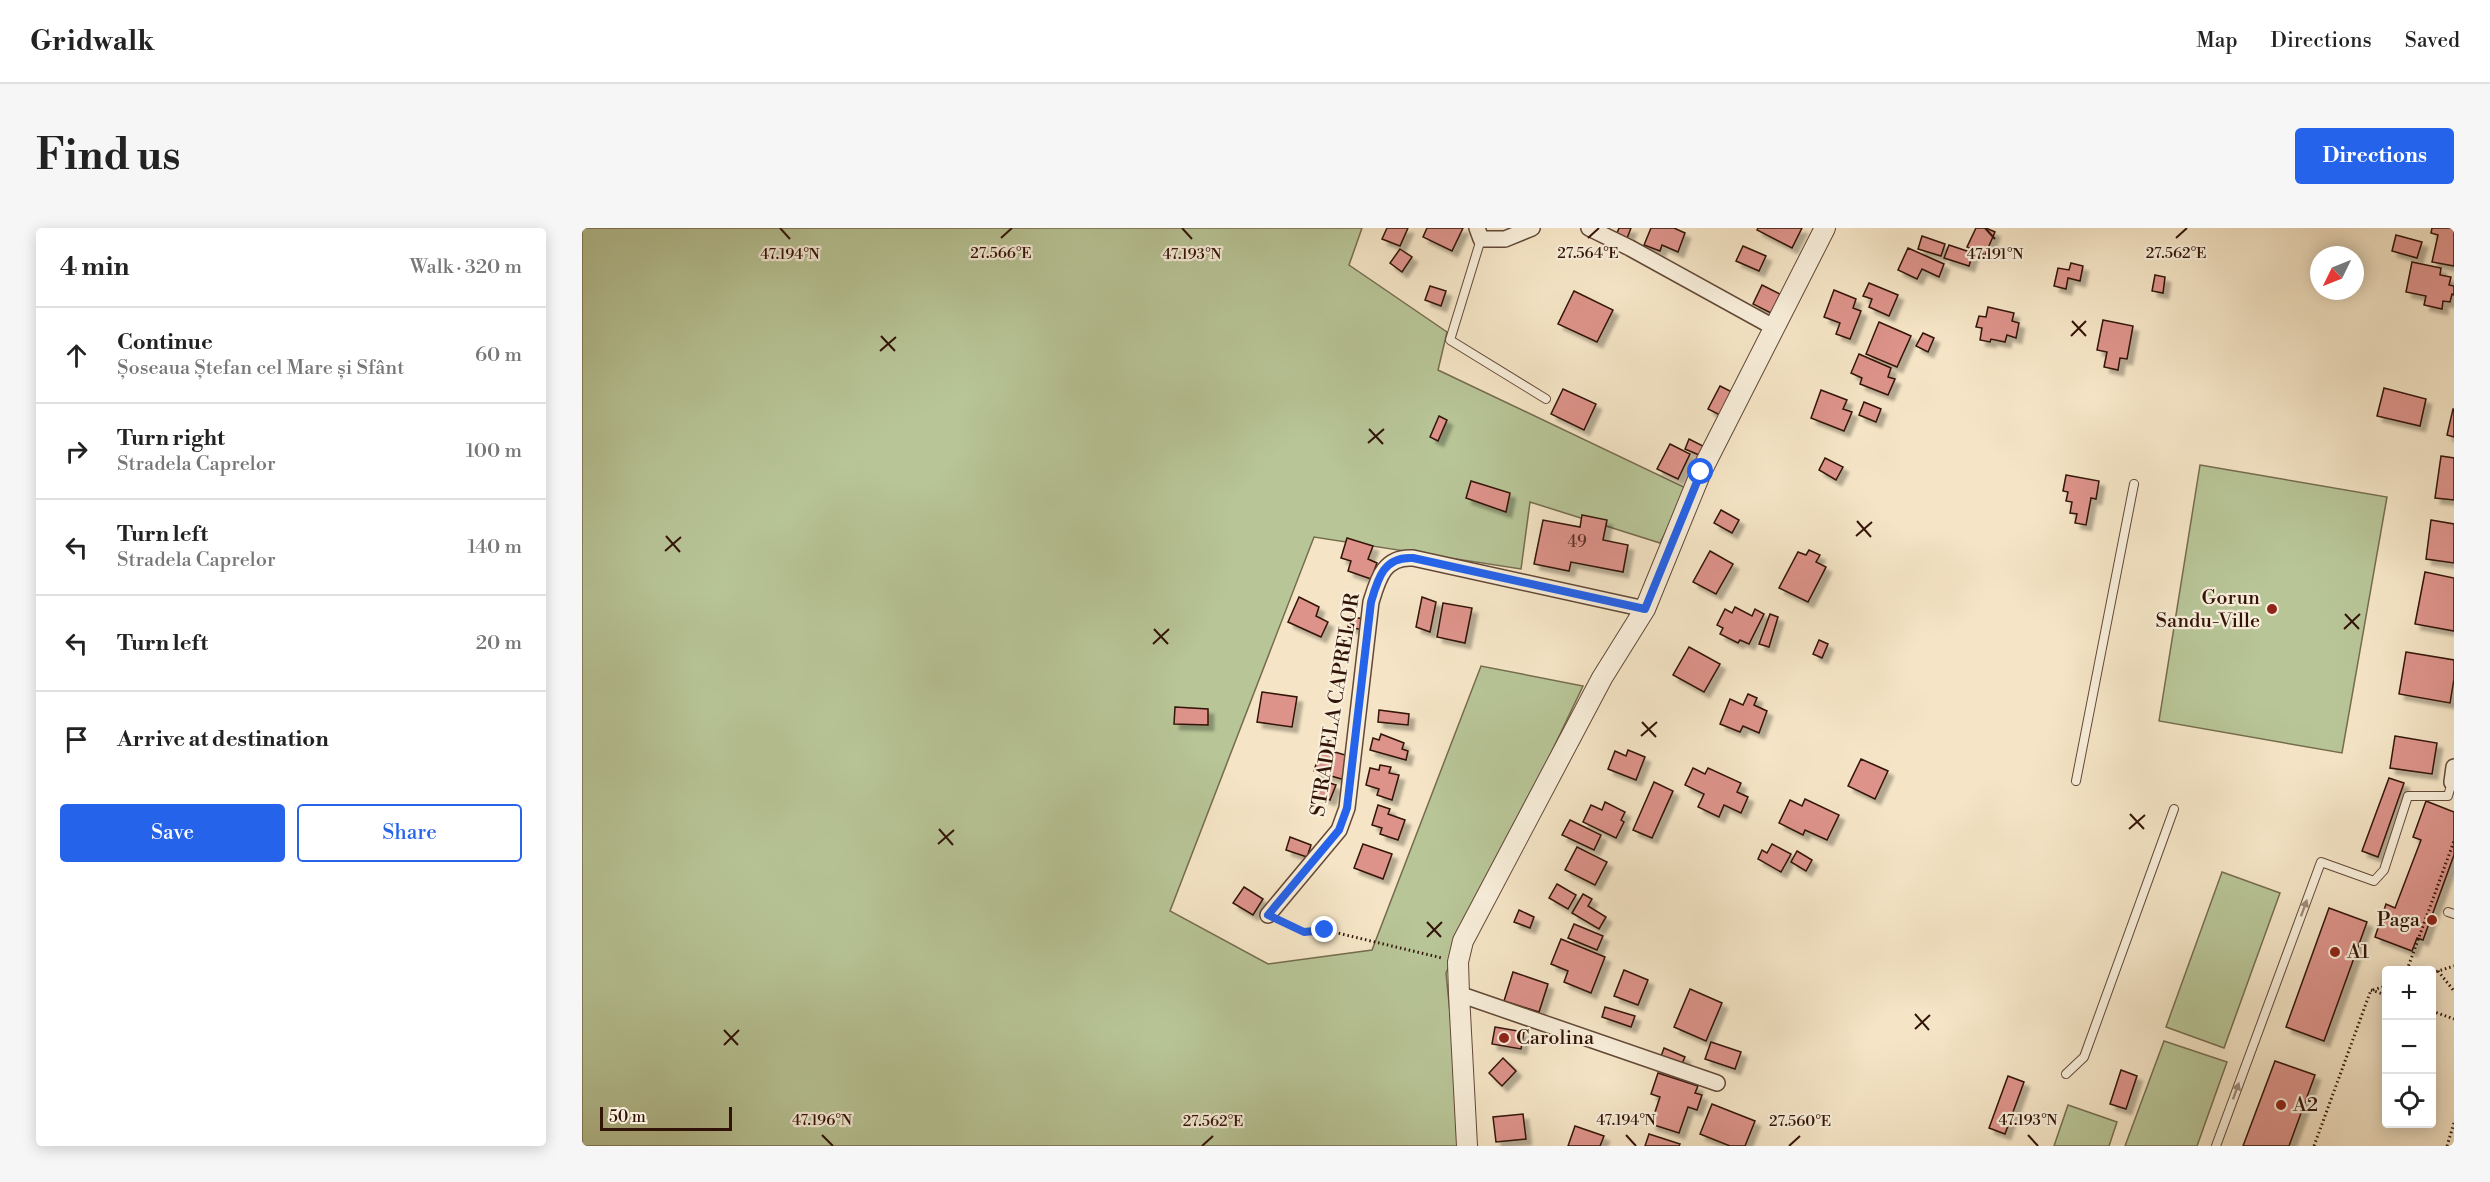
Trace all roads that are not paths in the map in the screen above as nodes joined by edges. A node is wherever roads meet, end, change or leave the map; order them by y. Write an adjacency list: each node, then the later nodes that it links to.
1 (1532, 228): 4 (street)
2 (1589, 228): 5 (street)
3 (1825, 228): 5 (street)
4 (1479, 233): 6 (lane)
5 (1775, 328): 8 (street)
6 (1546, 399)
7 (2134, 484): 10 (lane)
8 (1645, 609): 12 (street, STRADELA CAPRELOR); 13 (street)
9 (2453, 777): 17 (lane, one-way to 9)
10 (2076, 781)
11 (2174, 809): 14 (lane)
12 (1268, 915)
13 (1458, 994): 15 (street); 16 (street)
14 (2066, 1074)
15 (1718, 1083)
16 (1467, 1146)
17 (2216, 1146)

